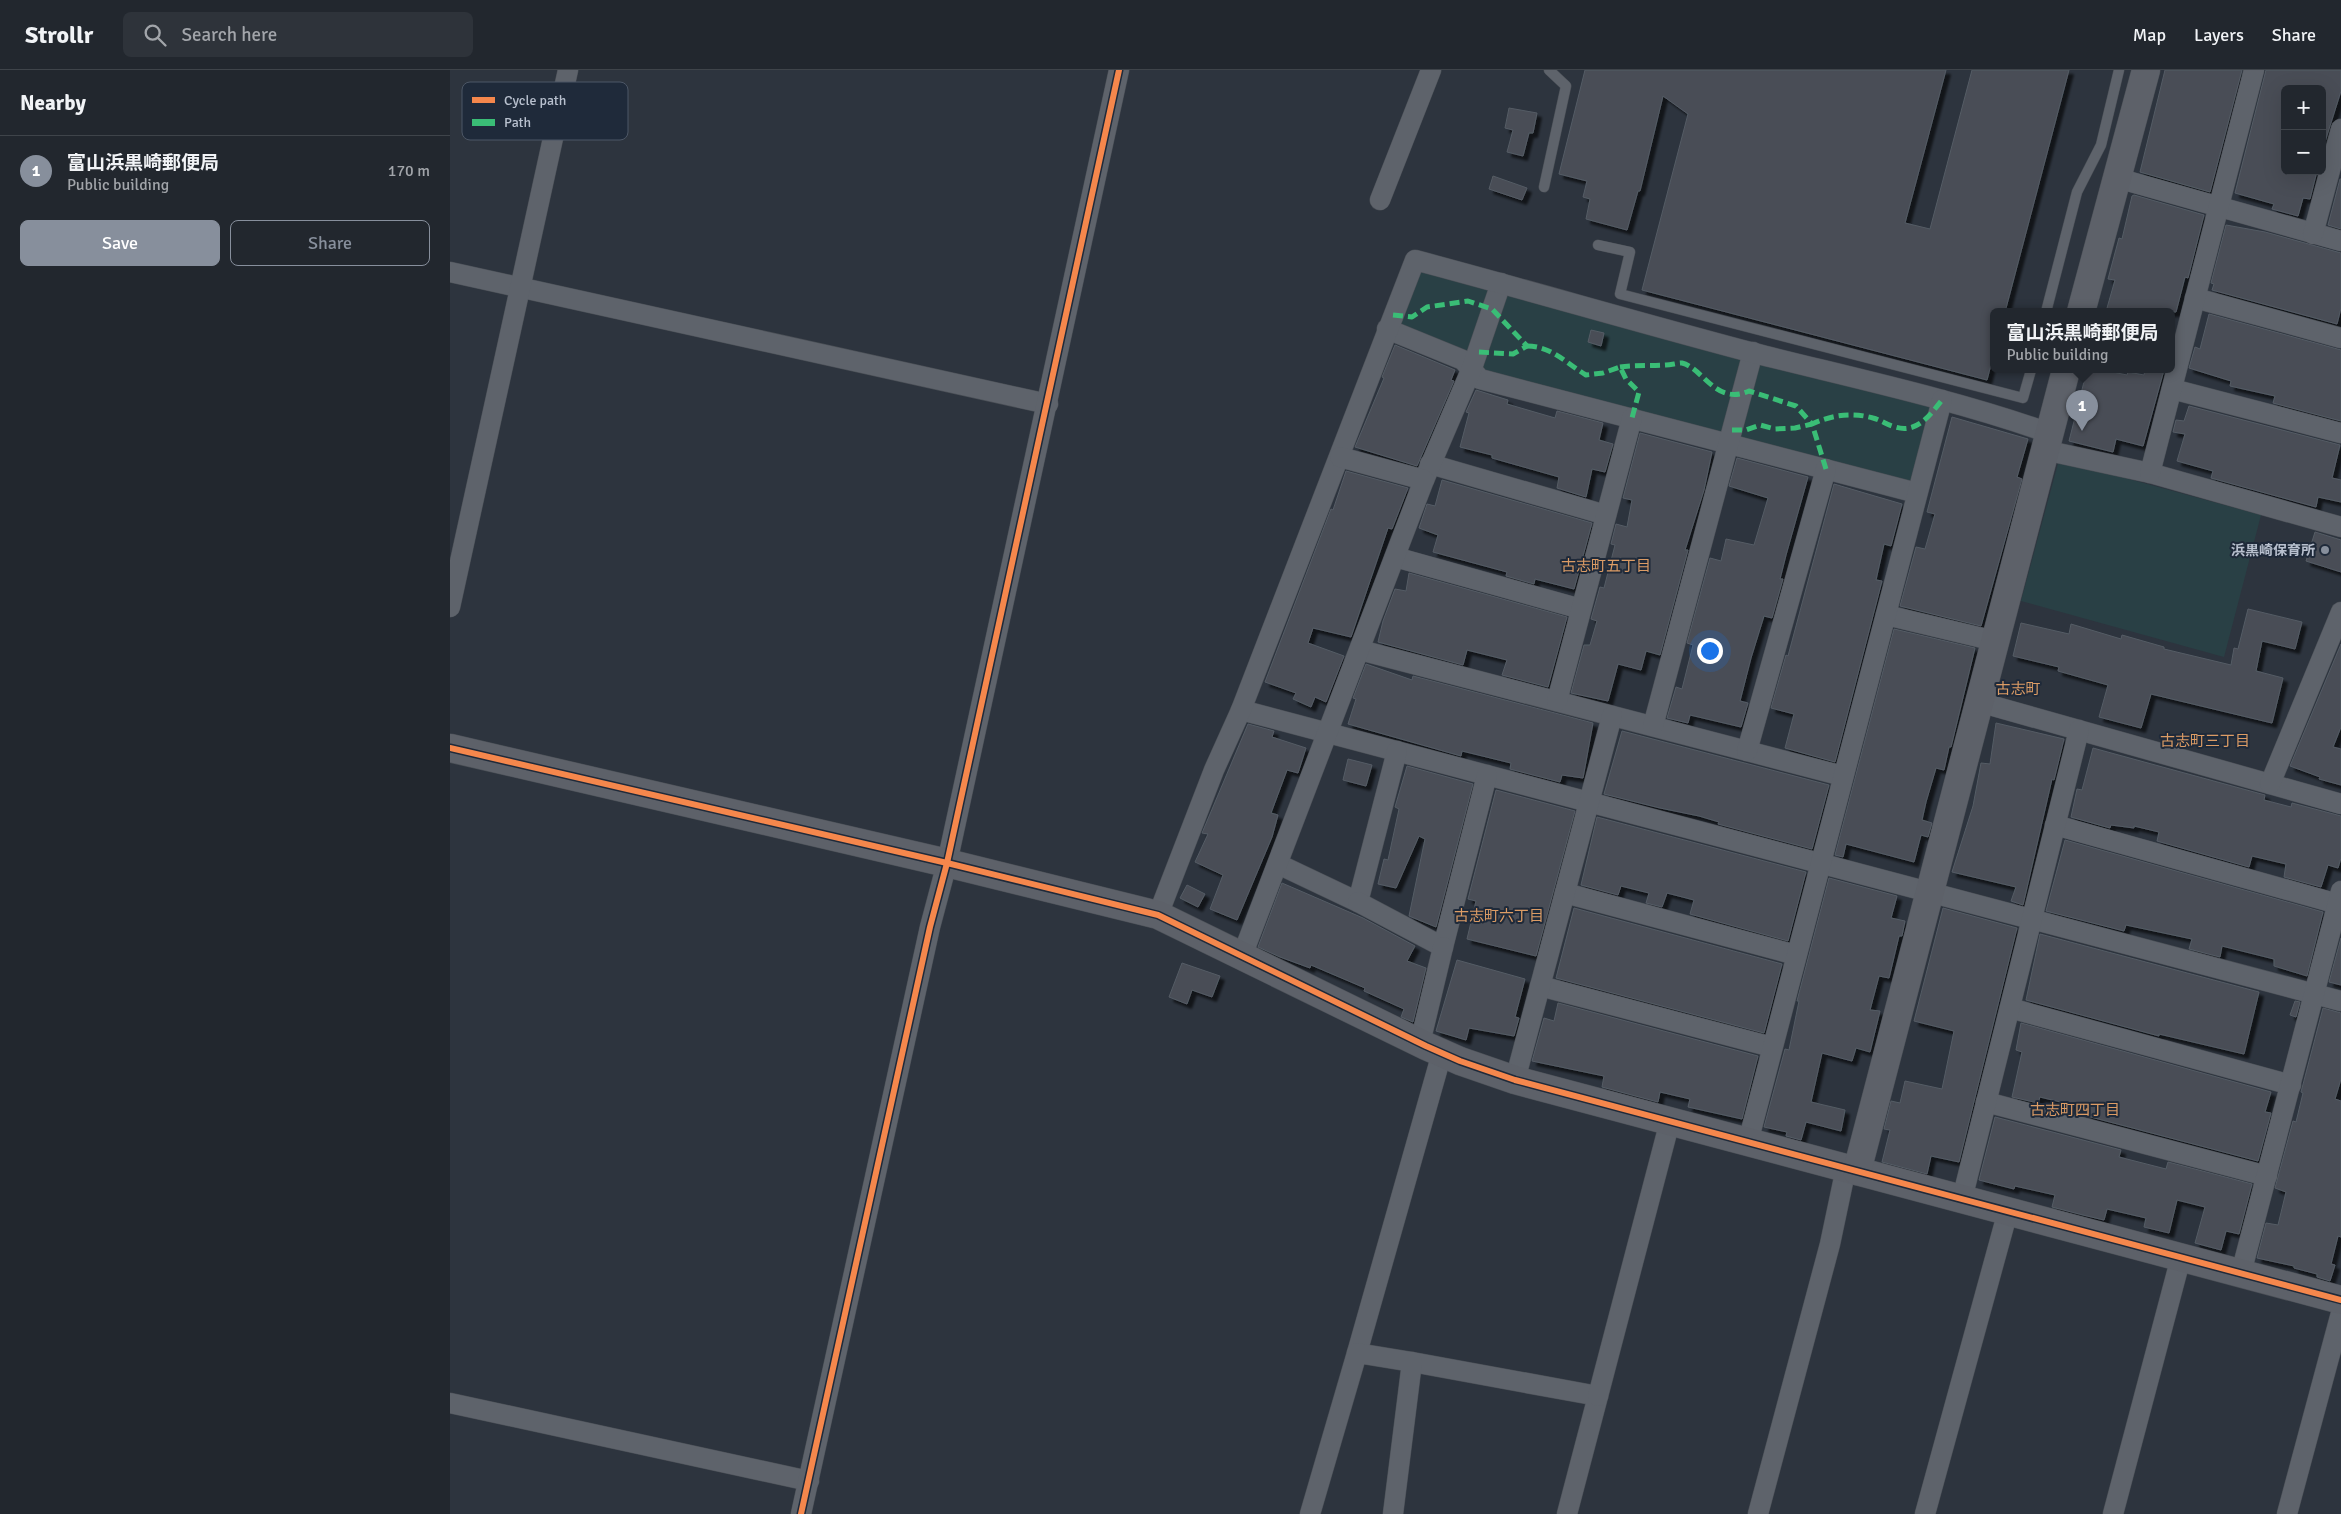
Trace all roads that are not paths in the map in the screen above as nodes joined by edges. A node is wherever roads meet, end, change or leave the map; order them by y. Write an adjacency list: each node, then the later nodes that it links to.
1 (1119, 70): 30 (street)
2 (1431, 70): 11 (street)
3 (1549, 70): 10 (lane)
4 (2119, 70): 20 (lane)
5 (2146, 70): 9 (street)
6 (2254, 70): 12 (street)
7 (2340, 137): 13 (street)
8 (553, 140): 18 (street)
9 (2117, 178): 12 (street); 21 (street)
10 (1544, 187)
11 (1380, 200)
12 (2218, 208): 13 (street); 19 (street)
13 (2313, 234): 14 (street)
14 (2341, 241)
15 (1598, 245): 26 (lane)
16 (450, 272): 18 (street)
17 (1502, 283): 22 (street); 24 (street); 25 (street)
18 (521, 287): 30 (street); 43 (street)
19 (2195, 298): 23 (street); 28 (street)
20 (2047, 308)
21 (2082, 308)
22 (1387, 329): 25 (street); 35 (street)
23 (2341, 338)
24 (1753, 352): 29 (street); 34 (street)
25 (1472, 368): 31 (street); 37 (street)
26 (2030, 373)
27 (2065, 373): 33 (street)
28 (2172, 388): 32 (street); 38 (street)
29 (1942, 400): 33 (street); 39 (street)
30 (1048, 404): 65 (street)
31 (1632, 418): 34 (street); 40 (street)
32 (2341, 433)
33 (2047, 442): 38 (street); 47 (street)
34 (1728, 444): 36 (street); 53 (street)
35 (1340, 458): 37 (street); 51 (street)
36 (1826, 469): 39 (street); 58 (street)
37 (1427, 472): 40 (street); 42 (street)
38 (2150, 474): 41 (street)
39 (1917, 493): 46 (street)
40 (1606, 515): 44 (street)
41 (2341, 527)
42 (1395, 557): 44 (street); 48 (street)
43 (450, 607)
44 (1581, 608): 49 (street)
45 (2341, 612): 61 (street)
46 (1886, 615): 47 (street); 60 (street)
47 (1995, 641): 50 (street)
48 (1360, 650): 49 (street); 55 (street)
49 (1557, 701): 52 (street)
50 (1979, 702): 54 (street); 68 (street)
51 (1241, 710): 55 (street); 72 (street)
52 (1612, 716): 53 (street); 62 (street)
53 (1654, 726): 58 (street)
54 (2079, 730): 61 (street); 64 (street)
55 (1329, 733): 57 (street); 67 (street)
56 (450, 748): 65 (street)
57 (1397, 751): 59 (street); 71 (street)
58 (1747, 751): 60 (street)
59 (1487, 775): 62 (street); 74 (street)
60 (1843, 776): 66 (street)
61 (2270, 784): 63 (street)
62 (1589, 802): 66 (street); 69 (street)
63 (2341, 804)
64 (2055, 825): 70 (street); 73 (street)
65 (947, 863): 72 (street); 100 (street)
66 (1820, 863): 68 (street); 75 (street)
67 (1278, 864): 71 (street); 76 (street)
68 (1929, 892): 73 (street); 88 (street)
69 (1565, 893): 75 (street); 77 (street)
70 (2339, 898): 78 (street)
71 (1358, 902): 74 (street)
72 (1158, 915): 76 (street)
73 (2032, 919): 78 (street); 80 (street)
74 (1443, 947): 82 (street)
75 (1796, 955): 81 (street)
76 (1242, 956): 82 (street)
77 (1540, 986): 81 (street); 83 (street)
78 (2314, 994): 79 (street); 84 (street)
79 (2341, 1001)
80 (2010, 1008): 84 (street); 85 (street)
81 (1772, 1047): 87 (street)
82 (1431, 1048): 83 (street); 96 (street)
83 (1515, 1080): 86 (street)
84 (2291, 1085): 89 (street)
85 (1986, 1102): 89 (street); 90 (street)
86 (1670, 1121): 87 (street); 98 (street)
87 (1748, 1142): 88 (street)
88 (1852, 1169): 90 (street); 105 (street)
89 (2267, 1176): 93 (street)
90 (1962, 1199): 91 (street)
91 (2008, 1211): 92 (street); 106 (street)
92 (2181, 1257): 93 (street); 107 (street)
93 (2242, 1273): 94 (street)
94 (2341, 1300)
95 (2341, 1313): 108 (street)
96 (1357, 1353): 97 (street); 102 (street)
97 (1412, 1362): 98 (street); 103 (street)
98 (1598, 1396): 104 (street)
99 (450, 1403): 100 (street)
100 (808, 1481): 101 (street)
101 (801, 1514)
102 (1310, 1514)
103 (1393, 1514)
104 (1567, 1514)
105 (1758, 1514)
106 (1925, 1514)
107 (2113, 1514)
108 (2287, 1514)

